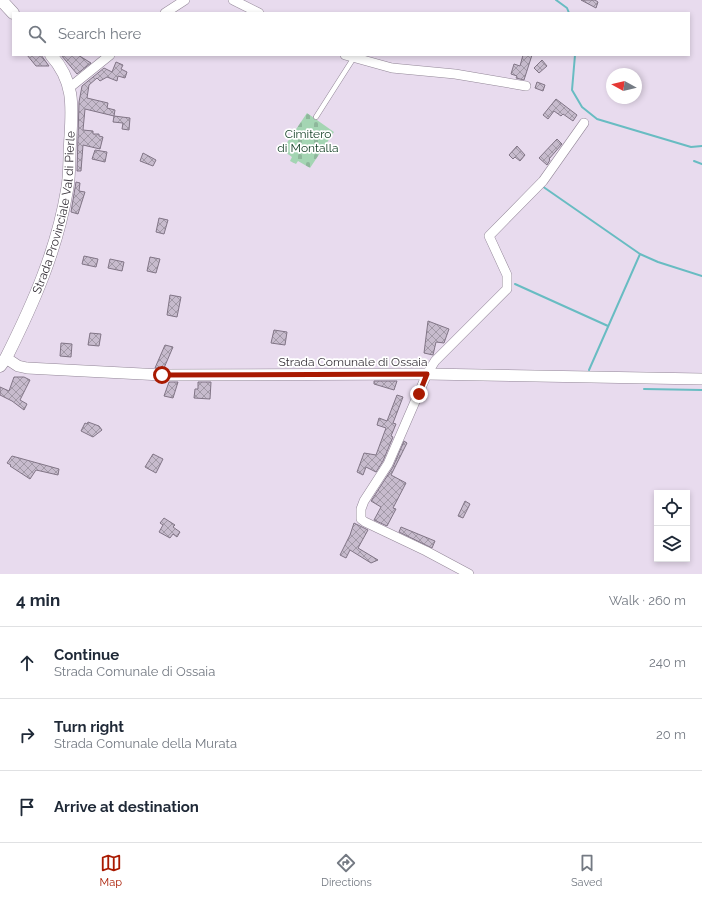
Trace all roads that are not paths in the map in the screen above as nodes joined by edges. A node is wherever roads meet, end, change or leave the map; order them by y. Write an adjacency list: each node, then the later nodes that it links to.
1 (1, 0): 4 (main road)
2 (185, 0): 5 (street)
3 (233, 0): 6 (street)
4 (12, 12)
5 (167, 12)
6 (257, 12)
7 (52, 56): 11 (main road, Strada Provinciale Val di Pierle)
8 (109, 56): 11 (street)
9 (349, 57): 10 (street); 12 (lane)
10 (526, 86)
11 (69, 88): 14 (main road, Strada Provinciale Val di Pierle)
12 (316, 117)
13 (584, 123): 15 (street)
14 (3, 362): 15 (street, Strada Comunale di Ossaia)
15 (427, 374): 16 (street, Strada Comunale di Ossaia); 17 (street)
16 (702, 379)
17 (469, 574)

